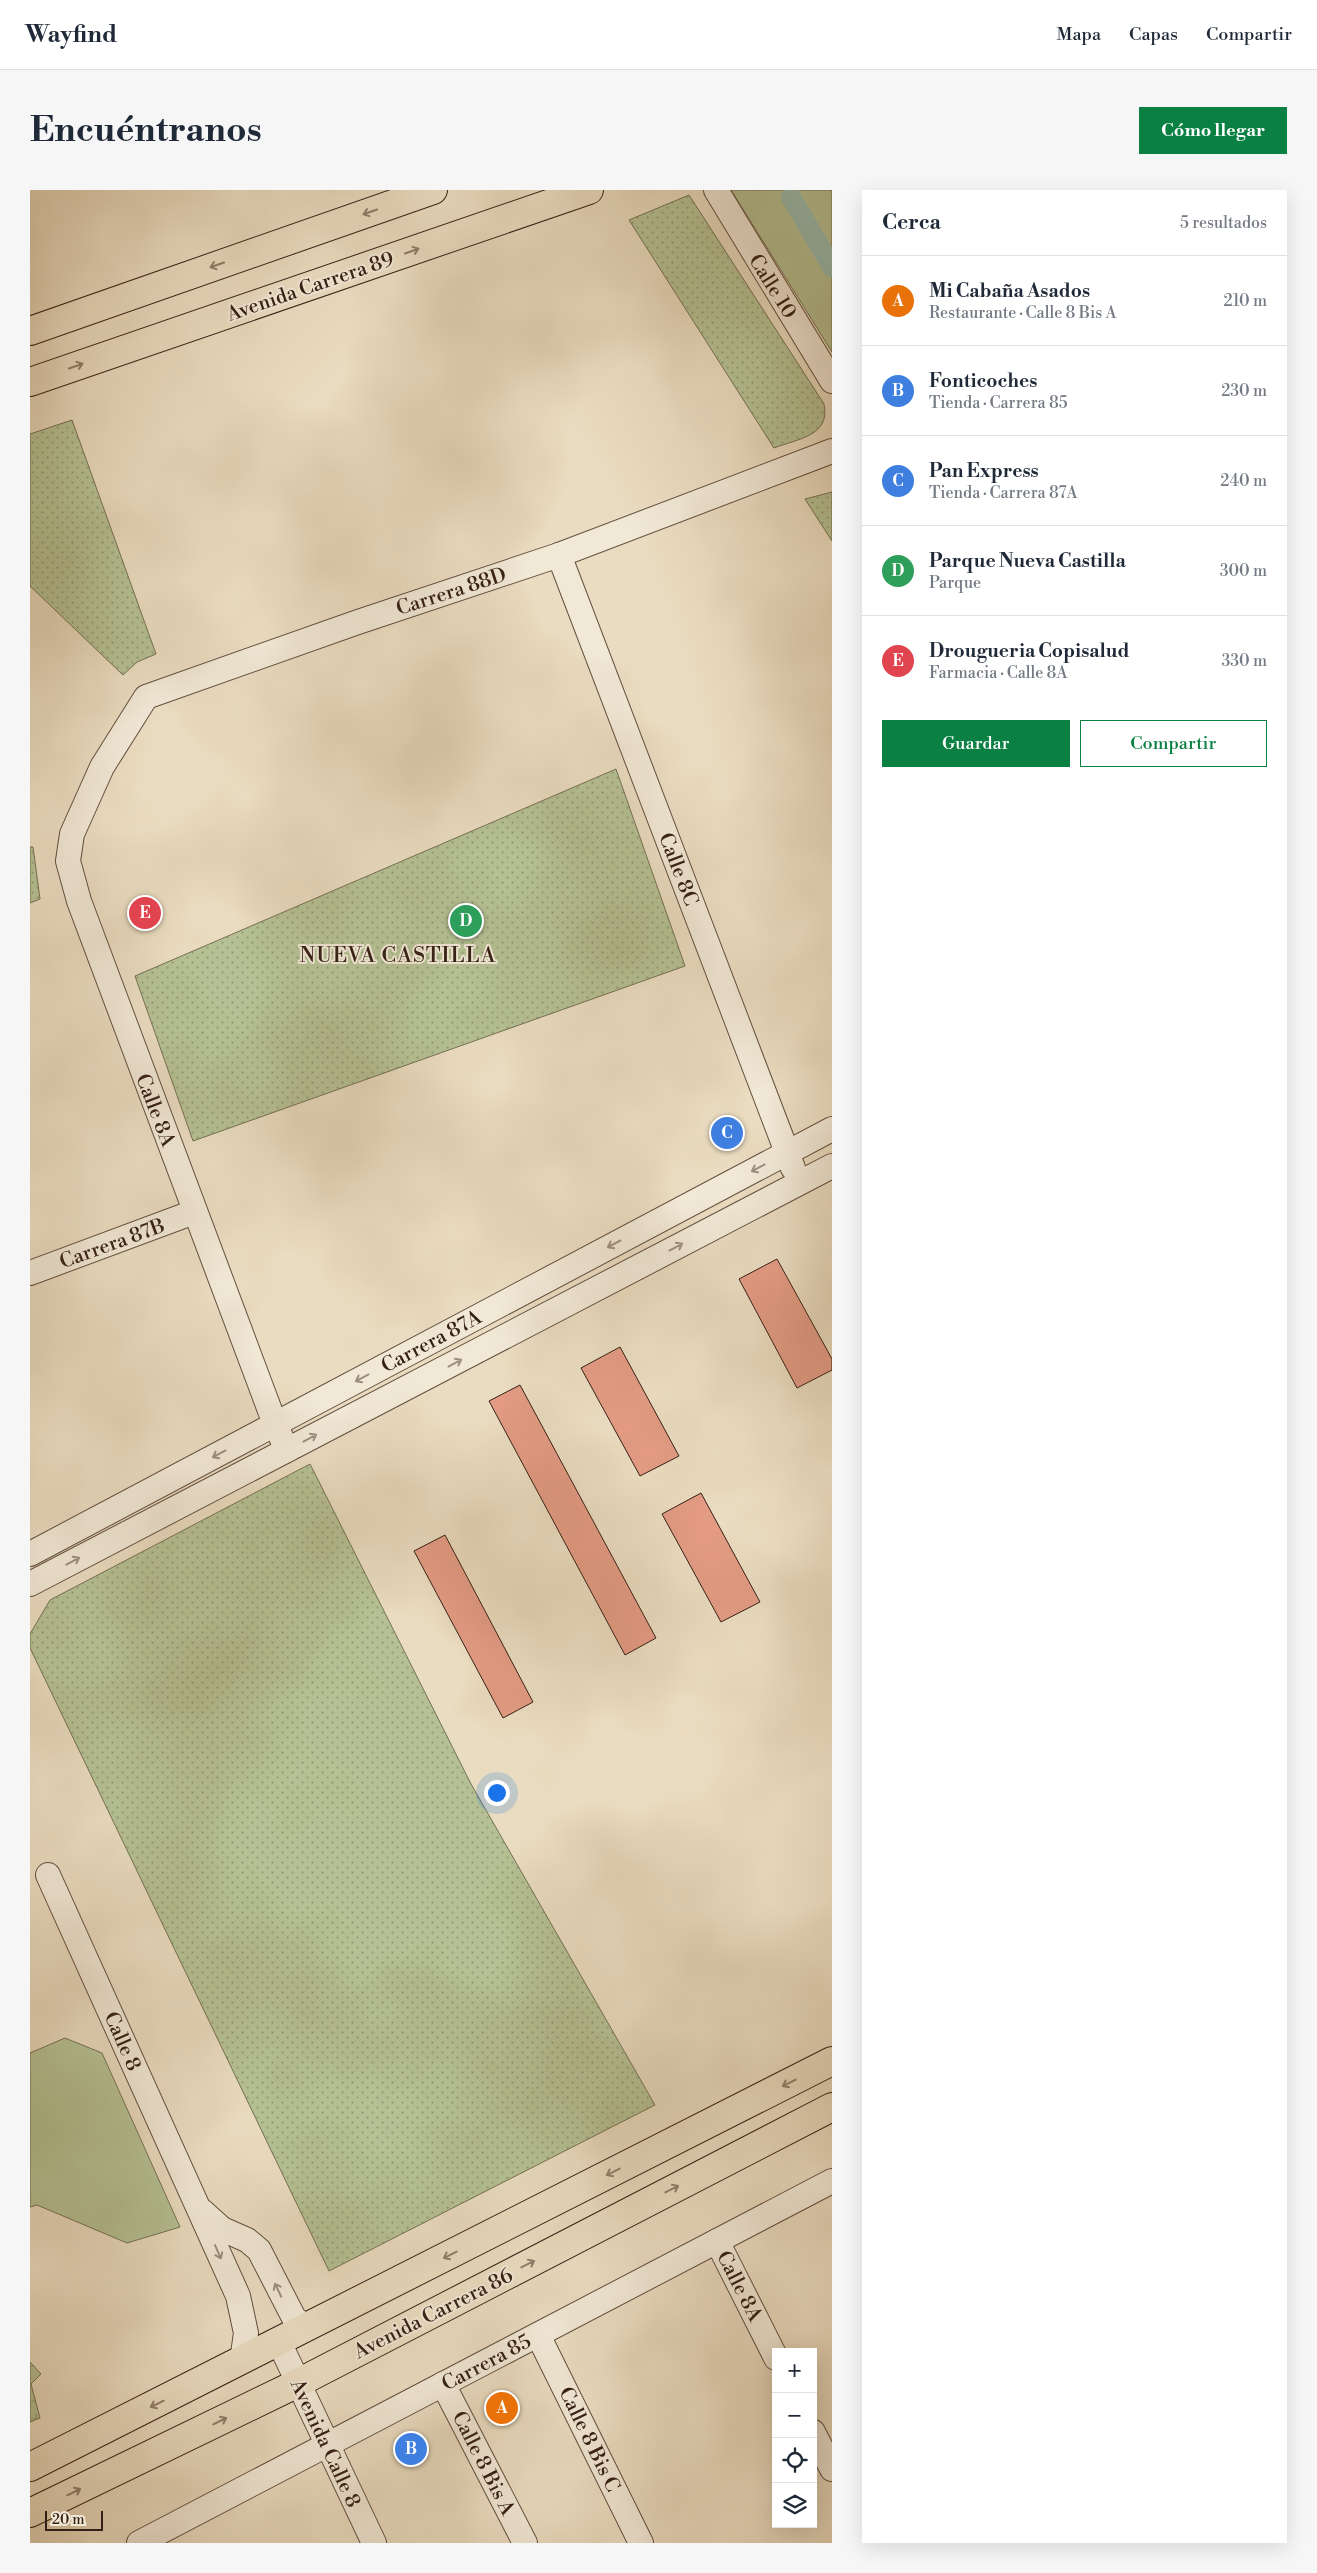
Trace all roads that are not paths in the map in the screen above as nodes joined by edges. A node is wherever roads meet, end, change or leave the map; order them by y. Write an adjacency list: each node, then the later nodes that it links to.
1 (433, 190): 4 (main road, one-way to 4)
2 (589, 190): 6 (main road, Avenida Carrera 89, one-way to 2)
3 (716, 190): 5 (street, Calle 10)
4 (30, 331)
5 (832, 381)
6 (30, 382)
7 (832, 451): 8 (street, Carrera 88D)
8 (559, 555): 9 (street, Carrera 88D); 11 (street, Calle 8C)
9 (102, 767): 14 (street, Calle 8A)
10 (832, 1129): 11 (street, Carrera 87A)
11 (787, 1153): 13 (street, Calle 8C); 16 (street, Carrera 87A, one-way to 16)
12 (832, 1166): 13 (street, Carrera 87A)
13 (799, 1183): 17 (street, Carrera 87A, one-way to 13)
14 (194, 1212): 15 (street, Carrera 87B); 16 (street, Calle 8A)
15 (30, 1274)
16 (275, 1424): 17 (street, Calle 8A); 18 (street, Carrera 87A, one-way to 18)
17 (287, 1450): 19 (street, Carrera 87A, one-way to 17)
18 (30, 1554)
19 (30, 1584)
20 (48, 1875): 24 (street, Calle 8)
21 (832, 2061): 26 (main road, one-way to 26)
22 (832, 2107): 31 (main road, Avenida Carrera 86, one-way to 22)
23 (832, 2181): 25 (street, Carrera 85)
24 (199, 2208): 26 (street, Calle 8, one-way to 24); 30 (street, Calle 8, one-way to 30)
25 (717, 2241): 27 (street, Carrera 85); 29 (street, Calle 8A)
26 (307, 2328): 28 (main road)
27 (538, 2335): 32 (street, Carrera 85); 41 (street, Calle 8 Bis C)
28 (279, 2342): 30 (main road); 31 (street, Avenida Calle 8)
29 (772, 2350)
30 (242, 2361): 35 (main road, one-way to 35)
31 (298, 2383): 34 (street, Avenida Calle 8); 37 (main road, Avenida Carrera 86, one-way to 31)
32 (443, 2384): 34 (street, Carrera 85); 40 (street, Calle 8 Bis A)
33 (816, 2438): 36 (street)
34 (327, 2445): 38 (street, Carrera 85); 39 (street, Avenida Calle 8)
35 (30, 2467)
36 (832, 2469)
37 (30, 2513)
38 (139, 2543)
39 (374, 2543)
40 (525, 2543)
41 (641, 2543)

